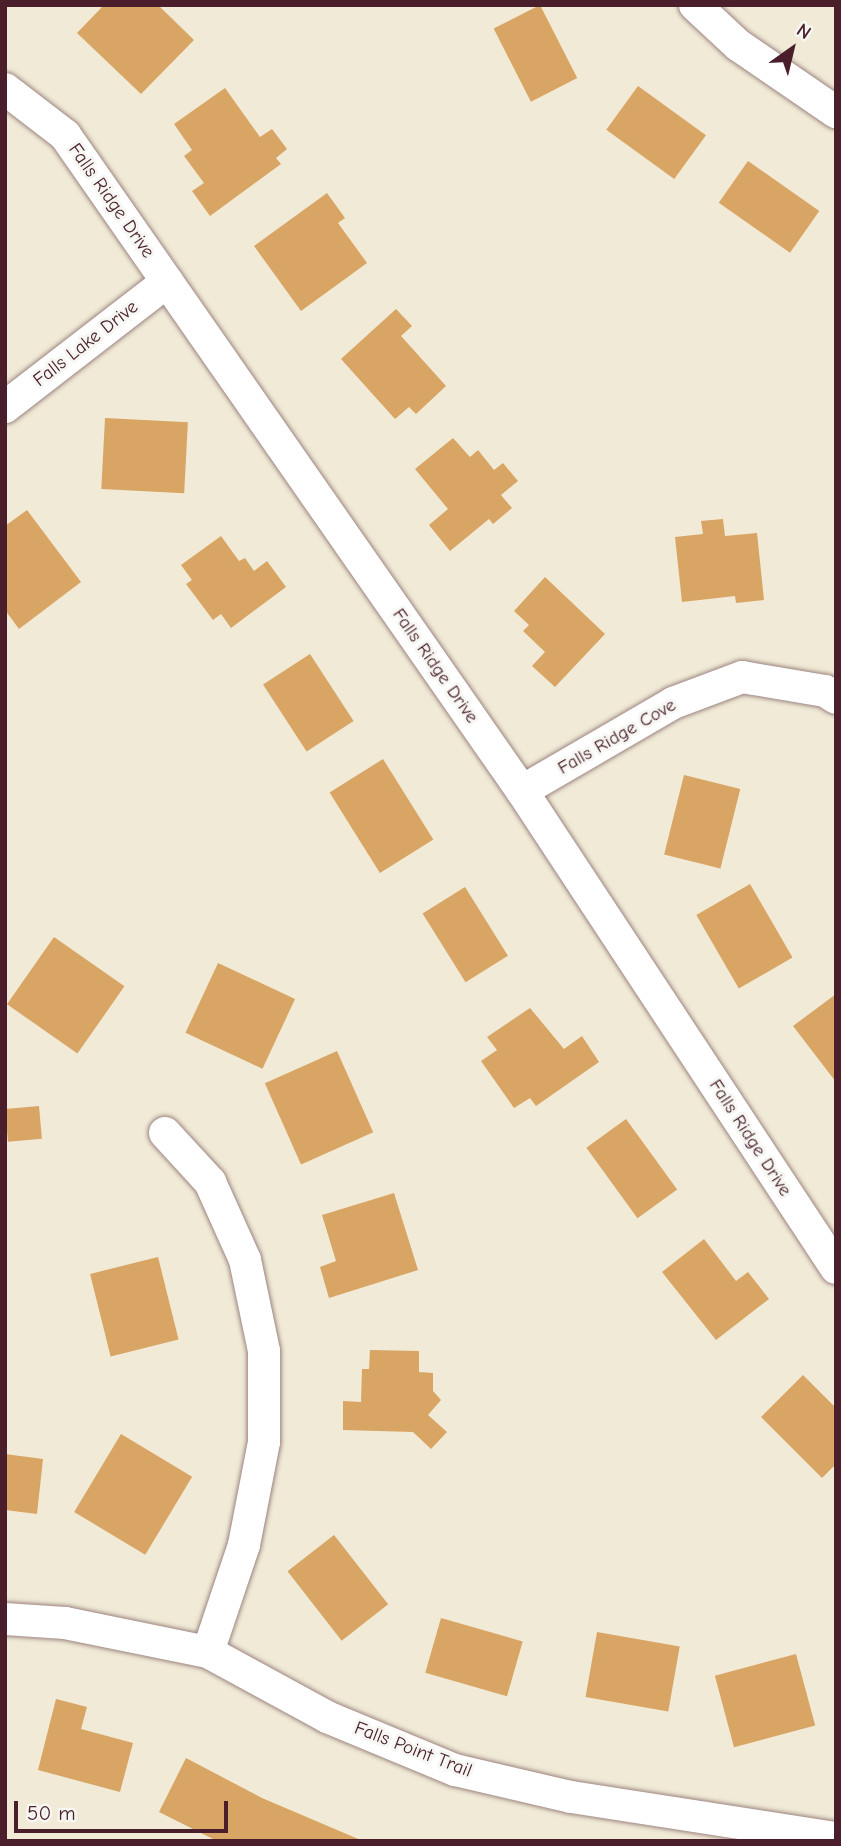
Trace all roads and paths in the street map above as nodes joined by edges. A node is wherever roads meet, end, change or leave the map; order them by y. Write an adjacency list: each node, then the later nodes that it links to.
1 (695, 5): 3 (street)
2 (5, 89): 4 (street, Falls Ridge Drive)
3 (836, 112)
4 (167, 282): 5 (street, Falls Lake Drive); 7 (street, Falls Ridge Drive)
5 (5, 407)
6 (836, 698): 7 (street, Falls Ridge Cove)
7 (522, 791): 9 (street, Falls Ridge Drive)
8 (165, 1133): 11 (street)
9 (836, 1268)
10 (5, 1619): 11 (street, Falls Point Trail)
11 (208, 1653): 12 (street, Falls Point Trail)
12 (836, 1838)

